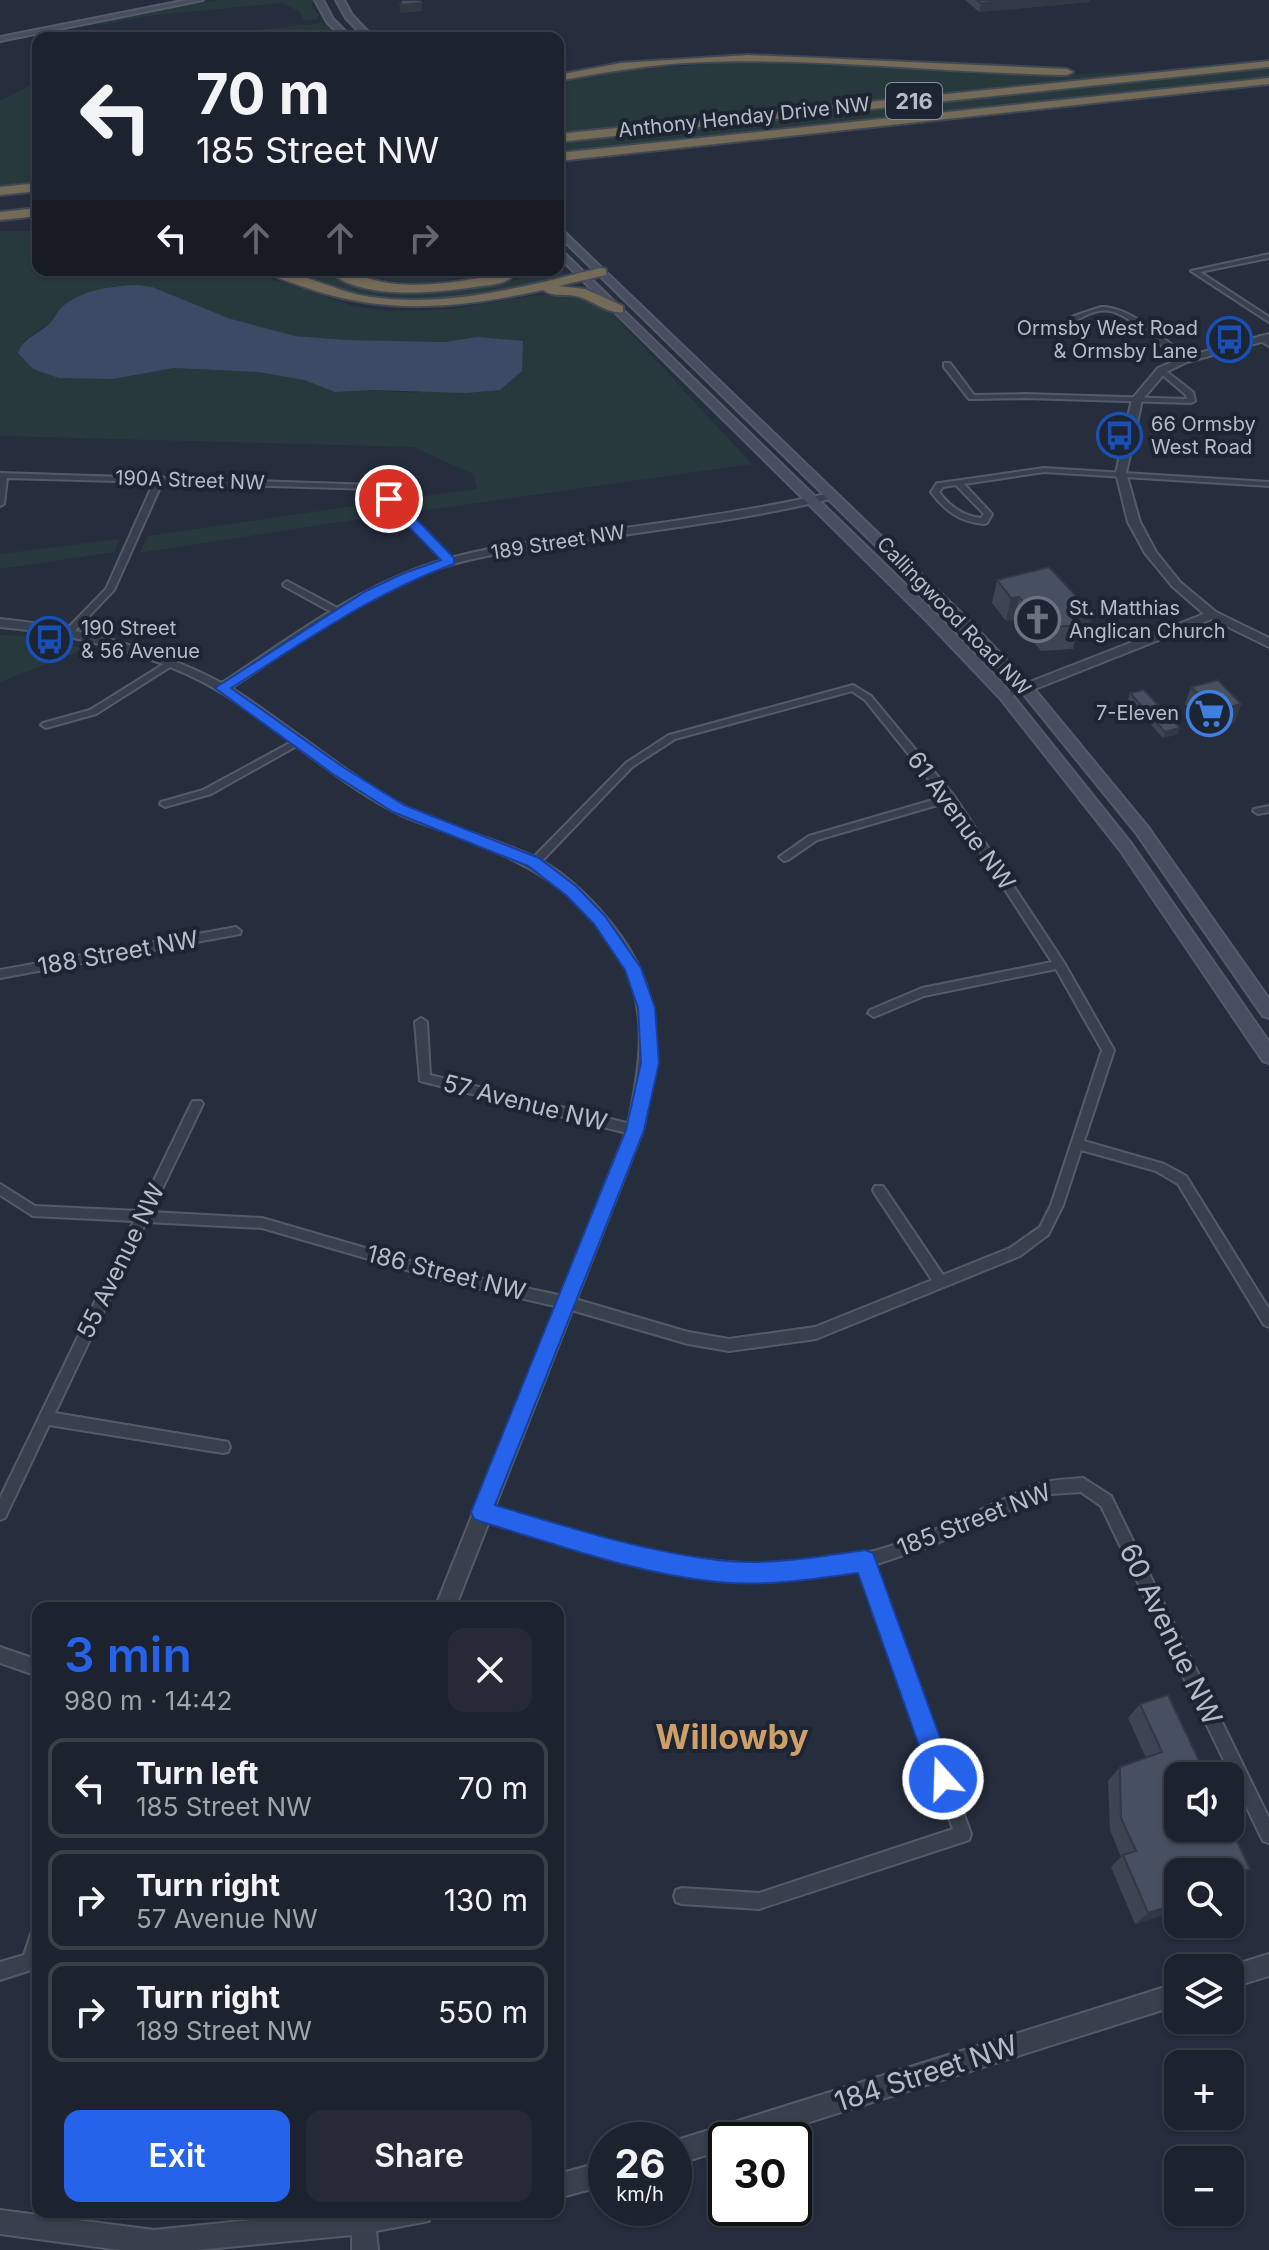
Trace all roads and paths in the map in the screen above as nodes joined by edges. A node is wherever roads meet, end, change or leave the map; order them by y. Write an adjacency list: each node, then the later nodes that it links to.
1 (166, 0): 7 (main road)
2 (199, 0): 7 (main road)
3 (319, 0): 5 (main road)
4 (340, 0): 6 (main road)
5 (342, 32)
6 (364, 32)
7 (0, 36)
8 (1269, 62): 9 (highway); 11 (highway, Anthony Henday Drive NW / 216)
9 (564, 77)
10 (1269, 81): 12 (highway, Anthony Henday Drive NW / 216)
11 (564, 137)
12 (564, 159)
13 (32, 191): 14 (highway)
14 (0, 194)
15 (32, 213): 16 (highway)
16 (0, 216)
17 (32, 226): 18 (highway)
18 (0, 227)
19 (564, 237): 22 (main road)
20 (564, 254): 22 (main road, Callingwood Road NW)
21 (1269, 256): 31 (street)
22 (589, 270): 23 (highway); 29 (highway); 30 (main road, Callingwood Road NW); 43 (main road, Callingwood Road NW)
23 (564, 273)
24 (287, 276): 29 (highway)
25 (348, 276): 28 (highway)
26 (474, 276): 28 (highway)
27 (535, 276): 28 (highway)
28 (417, 289)
29 (516, 292): 30 (highway)
30 (618, 309): 44 (main road, Callingwood Road NW)
31 (1269, 320)
32 (1057, 331): 34 (street)
33 (1267, 340): 34 (street)
34 (1184, 360): 36 (street)
35 (947, 365): 37 (street)
36 (1162, 370): 37 (street); 37 (street)
37 (1137, 399): 38 (street)
38 (1121, 473): 41 (street); 42 (street); 49 (street)
39 (1, 475): 40 (street, 190A Street NW); 45 (street, 190A Street NW)
40 (160, 478): 46 (street, 190A Street NW); 51 (street)
41 (958, 482): 41 (street)
42 (1269, 484)
43 (830, 496): 44 (street, 189 Street NW); 55 (main road, Callingwood Road NW)
44 (811, 501): 46 (street, 189 Street NW); 56 (main road, Callingwood Road NW)
45 (0, 504)
46 (450, 561): 48 (street, 189 Street NW)
47 (287, 584): 48 (street)
48 (340, 613): 54 (street, 189 Street NW)
49 (1212, 615): 52 (street); 55 (street)
50 (0, 623): 51 (street, 57 Avenue NW)
51 (68, 633): 53 (street, 57 Avenue NW)
52 (1269, 643)
53 (167, 665): 54 (street, 57 Avenue NW); 57 (street)
54 (222, 688): 58 (street, 57 Avenue NW)
55 (1026, 688): 56 (street); 66 (main road, Callingwood Road NW)
56 (1005, 695): 69 (main road, Callingwood Road NW)
57 (46, 725)
58 (299, 741): 60 (street); 62 (street, 57 Avenue NW)
59 (950, 798): 61 (street); 62 (street, 61 Avenue NW); 64 (street, 61 Avenue NW)
60 (165, 804)
61 (784, 857)
62 (534, 862): 71 (street, 57 Avenue NW)
63 (236, 931): 65 (street, 188 Street NW)
64 (1059, 964): 67 (street); 72 (street, 61 Avenue NW)
65 (0, 974)
66 (1269, 1012)
67 (874, 1013)
68 (421, 1022): 71 (street, 57 Avenue NW)
69 (1269, 1056)
70 (197, 1104): 75 (street, 55 Avenue NW)
71 (635, 1130): 77 (street, 57 Avenue NW)
72 (1077, 1144): 76 (street, 186 Street NW); 78 (street)
73 (0, 1189): 75 (street, 186 Street NW)
74 (879, 1190): 76 (street)
75 (141, 1215): 77 (street, 186 Street NW); 79 (street, 55 Avenue NW)
76 (941, 1283): 77 (street, 186 Street NW)
77 (568, 1303): 82 (street, 57 Avenue NW)
78 (1269, 1321)
79 (45, 1418): 80 (street); 83 (street, 55 Avenue NW)
80 (223, 1447)
81 (1083, 1485): 84 (street, 185 Street NW); 88 (street, 60 Avenue NW)
82 (482, 1512): 84 (street, 185 Street NW); 85 (street, 57 Avenue NW)
83 (0, 1513)
84 (865, 1561): 89 (street, 185 Street NW)
85 (447, 1602)
86 (0, 1655): 87 (street)
87 (32, 1666)
88 (1269, 1835)
89 (682, 1896)
90 (32, 1958): 92 (street)
91 (1269, 1965): 93 (street)
92 (0, 1971)
93 (1244, 1973)
94 (1164, 1998): 95 (street, 184 Street NW)
95 (692, 2147)
96 (588, 2178): 97 (street)
97 (564, 2184)
98 (355, 2218): 100 (street)
99 (363, 2218): 101 (street)
100 (0, 2222)
101 (365, 2250)

